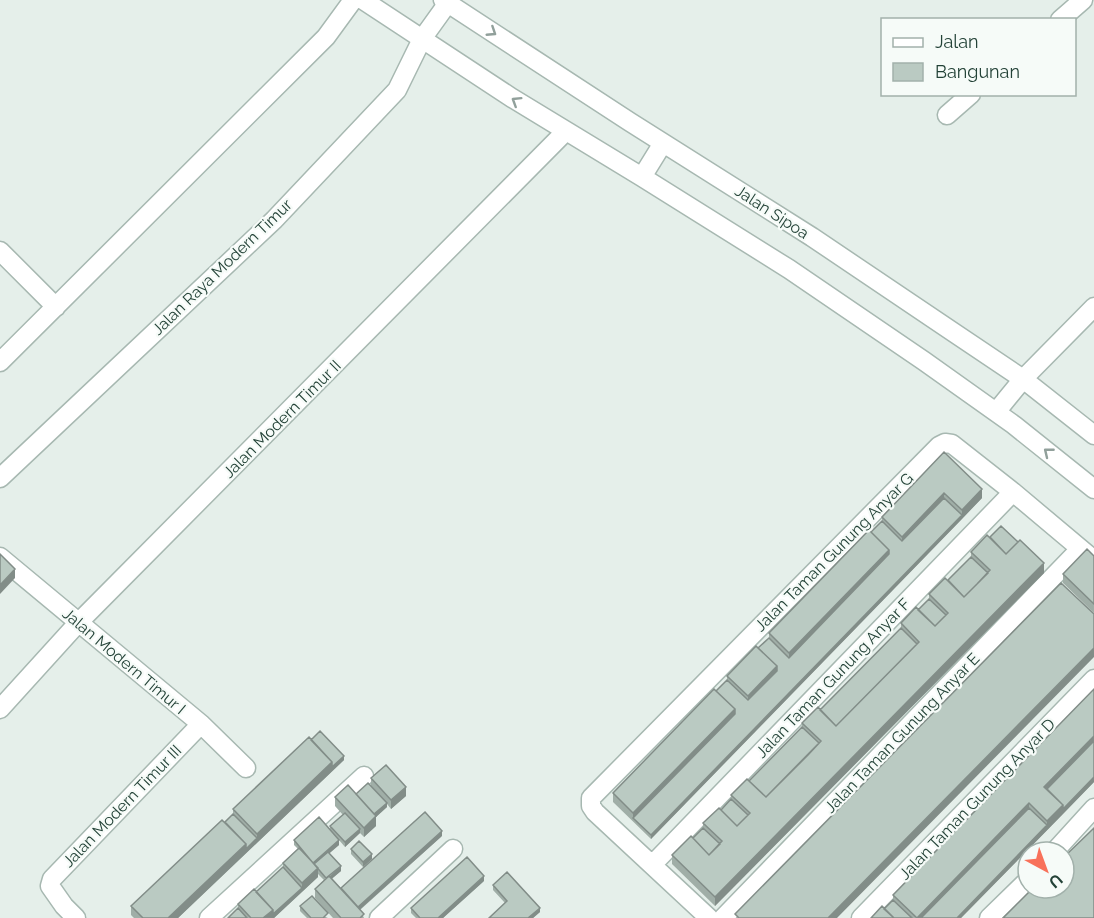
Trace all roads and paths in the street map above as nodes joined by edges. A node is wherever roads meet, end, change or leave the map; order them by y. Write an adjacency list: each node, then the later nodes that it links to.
1 (353, 0): 13 (street)
2 (363, 0): 6 (street)
3 (1083, 0): 5 (street)
4 (447, 1): 6 (street, Jalan Raya Modern Timur); 10 (street, Jalan Sipoa, one-way to 10)
5 (1062, 18)
6 (422, 39): 9 (street, one-way to 6); 19 (street, Jalan Raya Modern Timur)
7 (969, 96): 8 (street)
8 (947, 115)
9 (566, 131): 11 (street); 24 (street, Jalan Modern Timur II)
10 (663, 142): 11 (street); 16 (street, Jalan Sipoa)
11 (642, 177): 17 (street)
12 (0, 251): 13 (street)
13 (56, 307): 15 (street)
14 (1094, 307): 16 (street)
15 (0, 362)
16 (1023, 379): 17 (street); 18 (street, Jalan Sipoa)
17 (996, 412): 20 (street, one-way to 17)
18 (1094, 435)
19 (0, 478)
20 (1094, 489)
21 (1013, 492): 22 (street, Jalan Taman Gunung Anyar G); 33 (street, Jalan Taman Gunung Anyar F); 33 (street, Jalan Taman Gunung Anyar G)
22 (1087, 554): 39 (street, Jalan Taman Gunung Anyar E)
23 (0, 557): 24 (street, Jalan Modern Timur I)
24 (78, 623): 26 (street, Jalan Modern Timur II); 27 (street, Jalan Modern Timur I)
25 (1094, 679): 40 (street, Jalan Taman Gunung Anyar D)
26 (0, 709)
27 (201, 724): 28 (street, Jalan Modern Timur I); 35 (street, Jalan Modern Timur III)
28 (246, 768)
29 (364, 776): 36 (street)
30 (1094, 808): 31 (street)
31 (1065, 840)
32 (453, 849): 37 (street)
33 (653, 864): 38 (street)
34 (1016, 892): 41 (street)
35 (76, 918)
36 (209, 918)
37 (379, 918)
38 (709, 918)
39 (723, 918)
40 (861, 918)
41 (989, 918)

